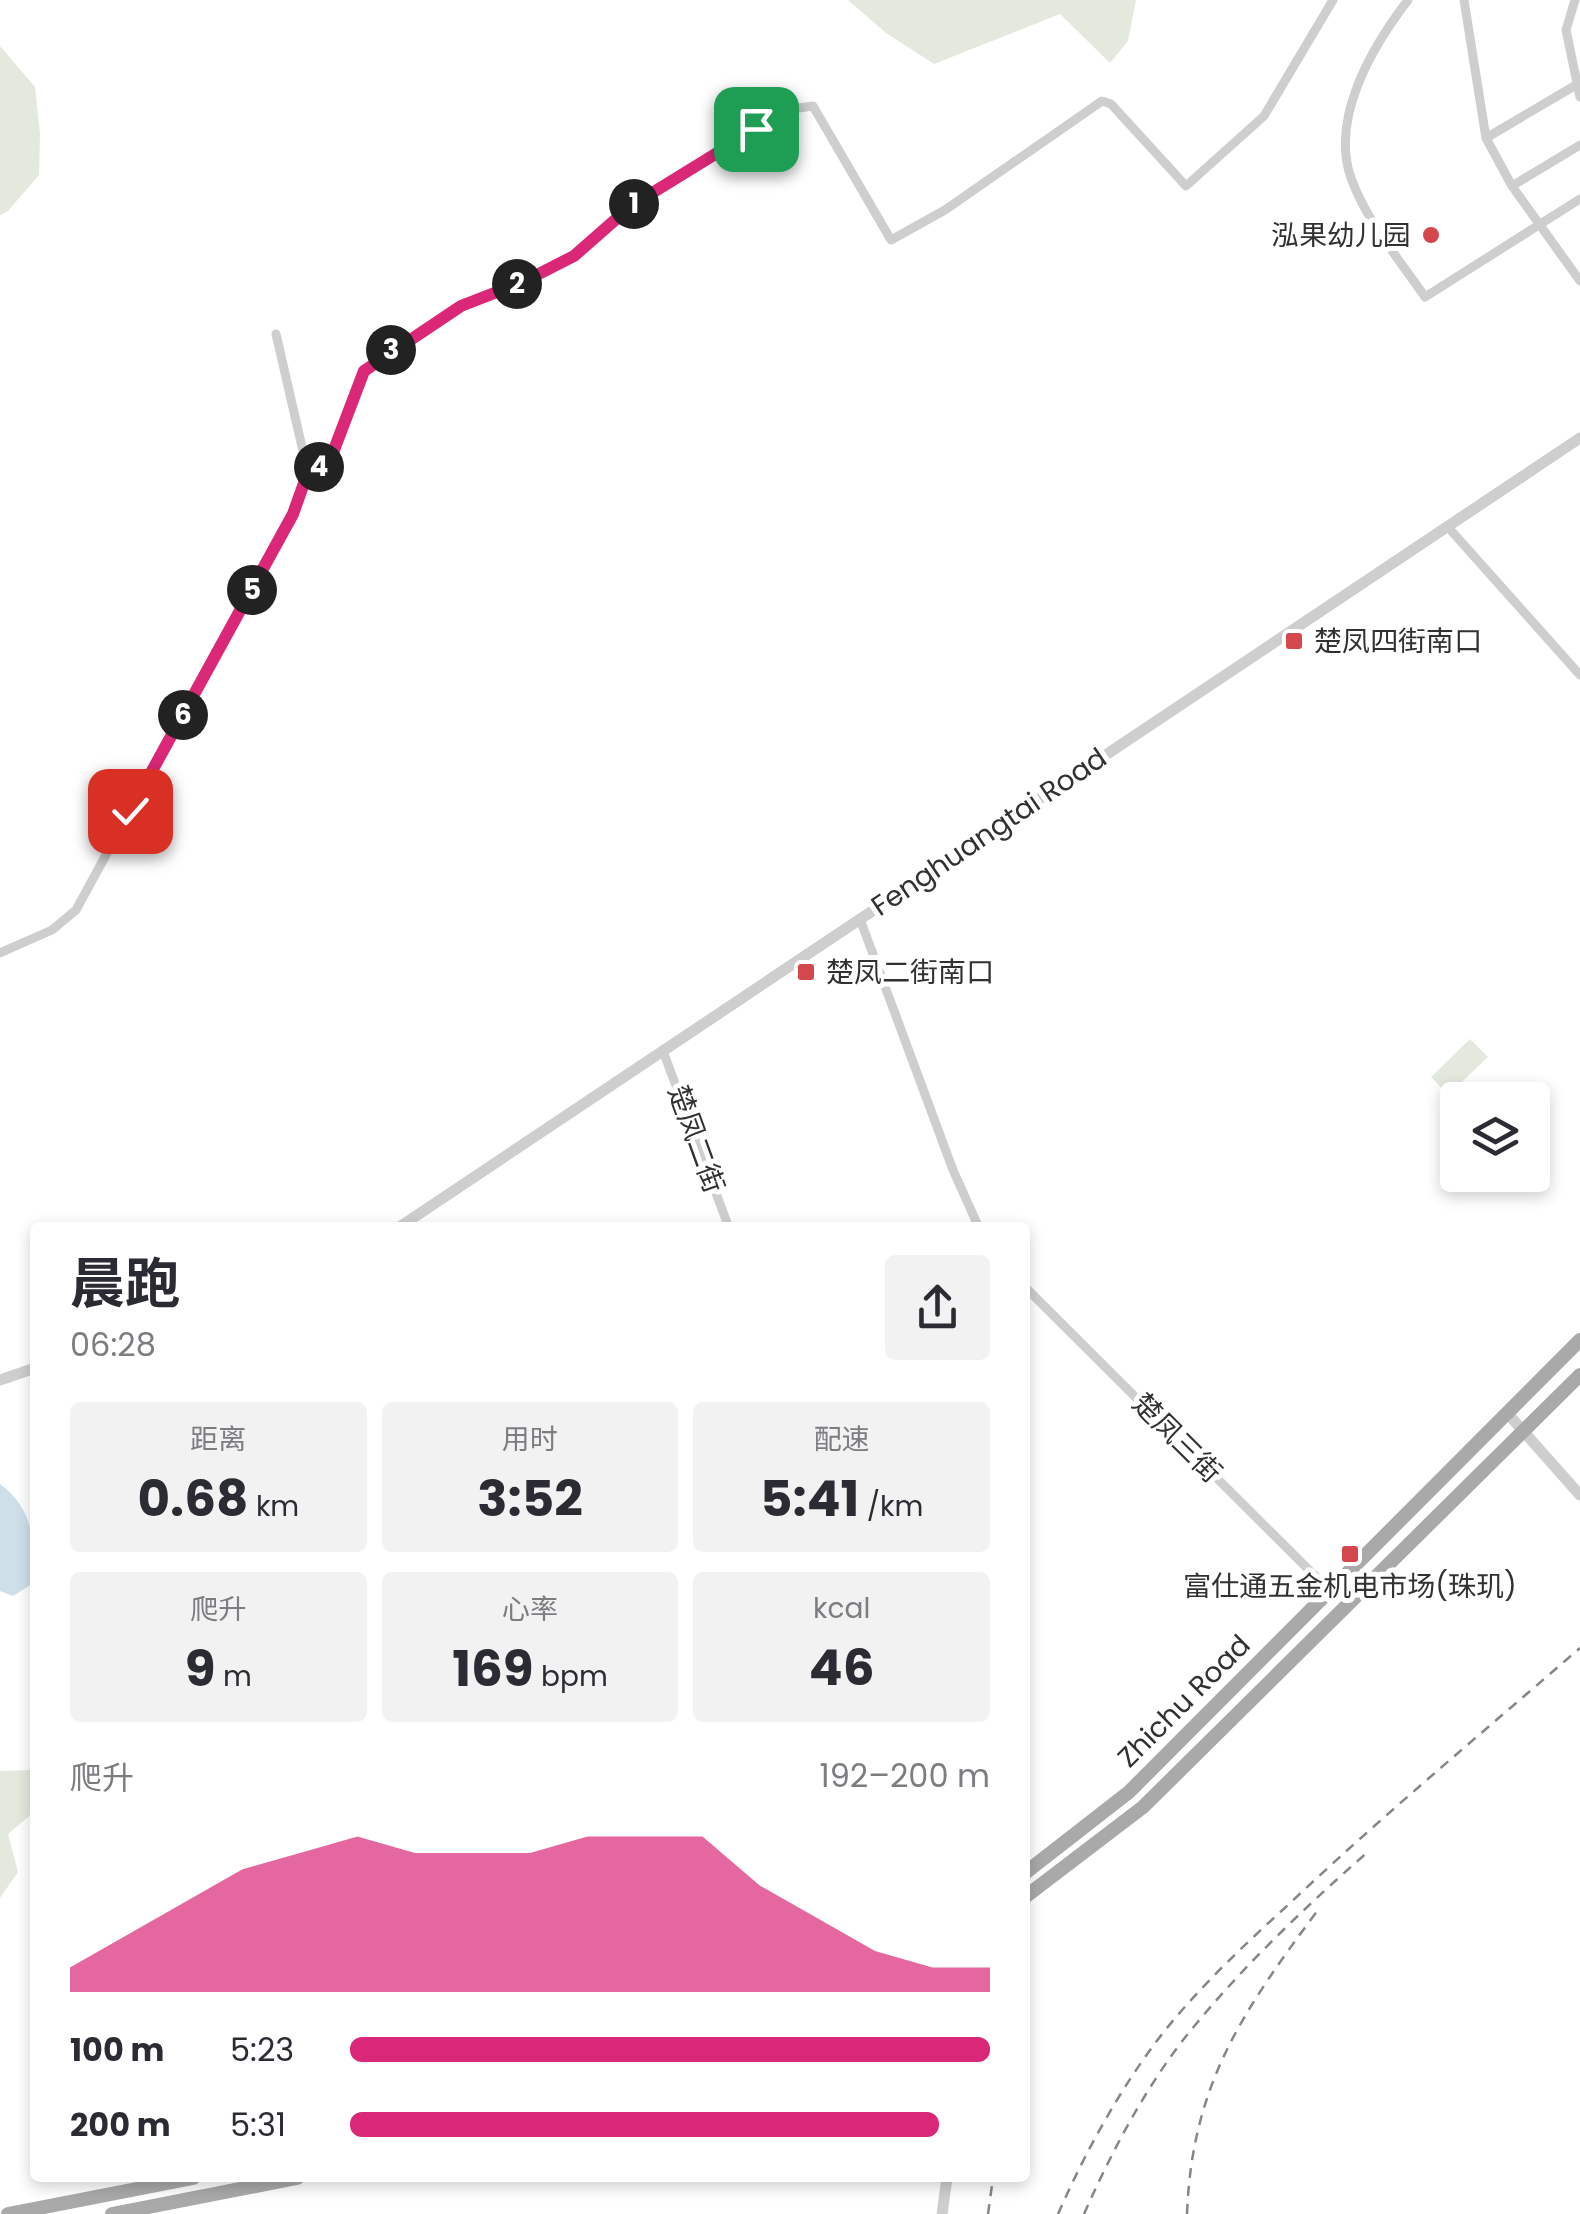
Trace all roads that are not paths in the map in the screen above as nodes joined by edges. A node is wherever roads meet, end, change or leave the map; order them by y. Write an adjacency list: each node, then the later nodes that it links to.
1 (1333, 0): 15 (street)
2 (1408, 0): 11 (street)
3 (1464, 0): 7 (street)
4 (1574, 0): 5 (street)
5 (1576, 86): 6 (street); 7 (street)
6 (1580, 97)
7 (1486, 138): 9 (street)
8 (1580, 145): 9 (street)
9 (1512, 186): 11 (street)
10 (1580, 199): 11 (street)
11 (1541, 226): 12 (street)
12 (1580, 282)
13 (276, 334): 15 (street)
14 (1580, 438): 16 (street, Fenghuangtai Road)
15 (308, 472): 19 (street)
16 (1447, 526): 17 (street); 18 (street, Fenghuangtai Road)
17 (1580, 675)
18 (860, 919): 20 (street, Fenghuangtai Road); 23 (street)
19 (0, 953)
20 (663, 1051): 21 (street, Fenghuangtai Road); 22 (street, 楚凤二街)
21 (407, 1222)
22 (727, 1222)
23 (975, 1222)
24 (1030, 1291): 32 (street, 楚凤三街)
25 (1580, 1340): 29 (main road, Zhichu Road)
26 (30, 1370): 28 (street)
27 (1580, 1374): 30 (main road, Zhichu Road)
28 (0, 1380)
29 (1508, 1414): 30 (street); 32 (main road, Zhichu Road)
30 (1525, 1431): 31 (street); 34 (main road, Zhichu Road)
31 (1580, 1495)
32 (1329, 1590): 33 (main road, Zhichu Road)
33 (1030, 1869)
34 (1030, 1893)
35 (172, 2182): 38 (main road)
36 (276, 2182): 39 (main road)
37 (946, 2182): 40 (street)
38 (8, 2214)
39 (112, 2214)
40 (942, 2214)

